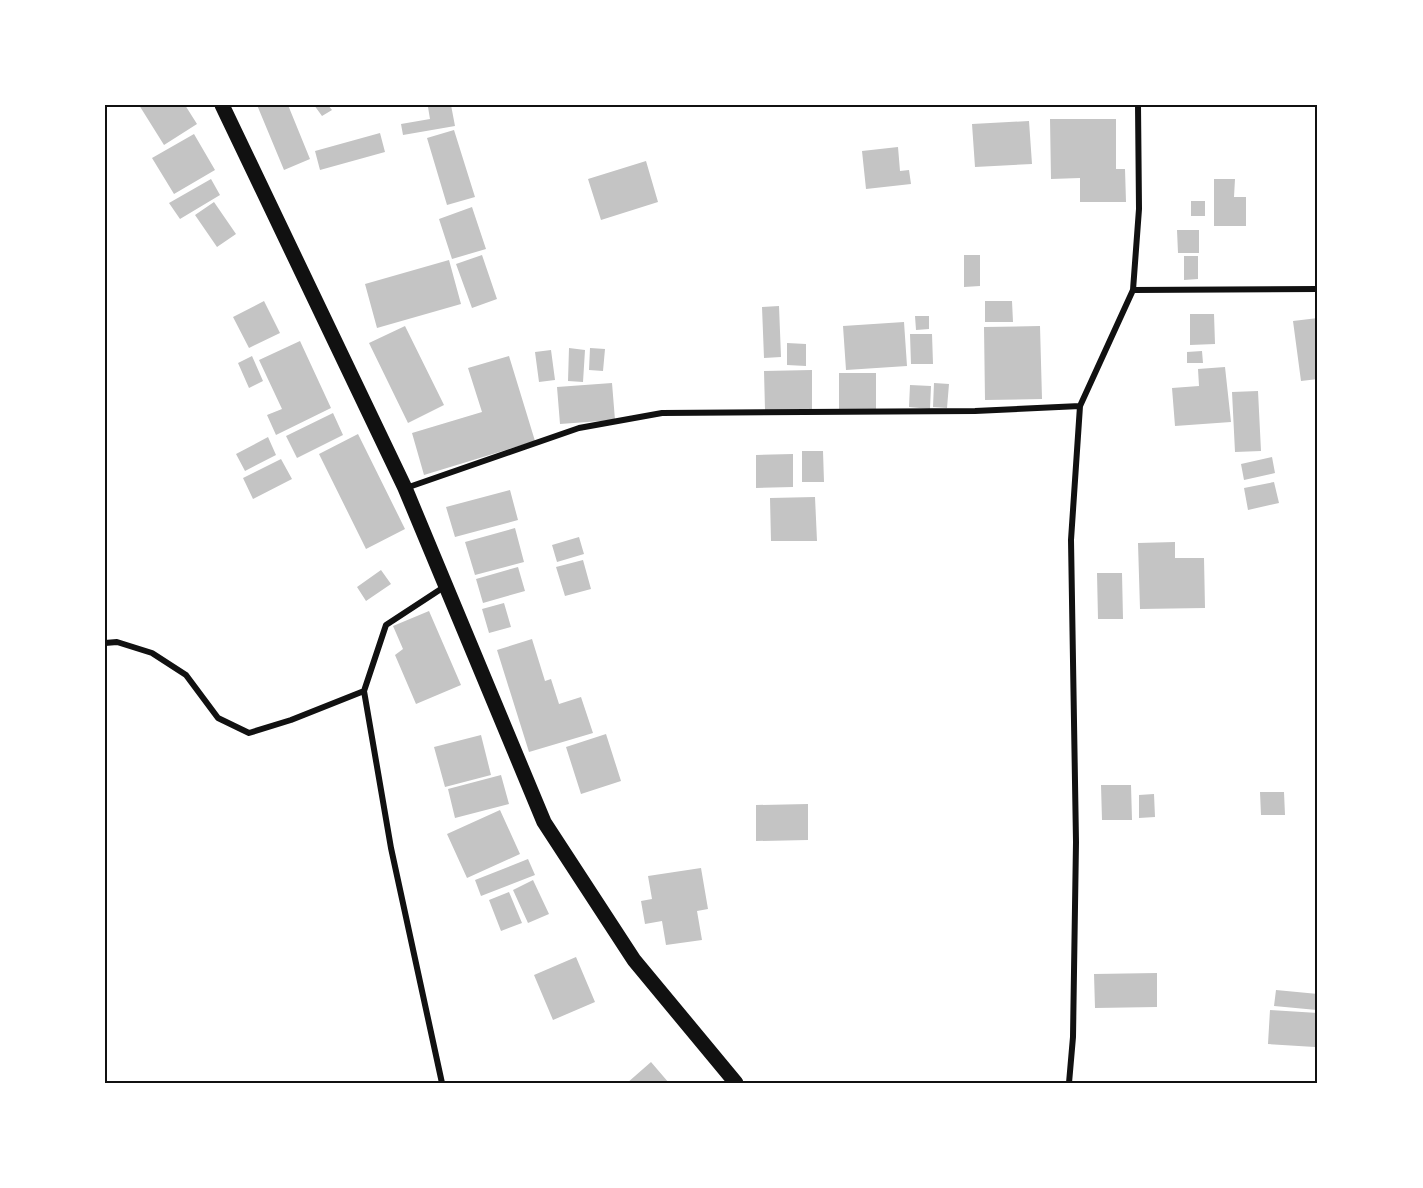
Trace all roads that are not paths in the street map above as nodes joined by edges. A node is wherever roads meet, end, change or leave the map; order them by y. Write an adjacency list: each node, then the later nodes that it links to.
1 (222, 105): 6 (main road)
2 (1138, 105): 4 (street)
3 (1318, 289): 4 (street)
4 (1132, 290): 5 (street)
5 (1080, 406): 6 (street); 12 (street)
6 (405, 488): 7 (main road)
7 (445, 587): 9 (street); 11 (main road)
8 (105, 643): 9 (street)
9 (364, 691): 10 (street)
10 (442, 1083)
11 (736, 1083)
12 (1069, 1083)

